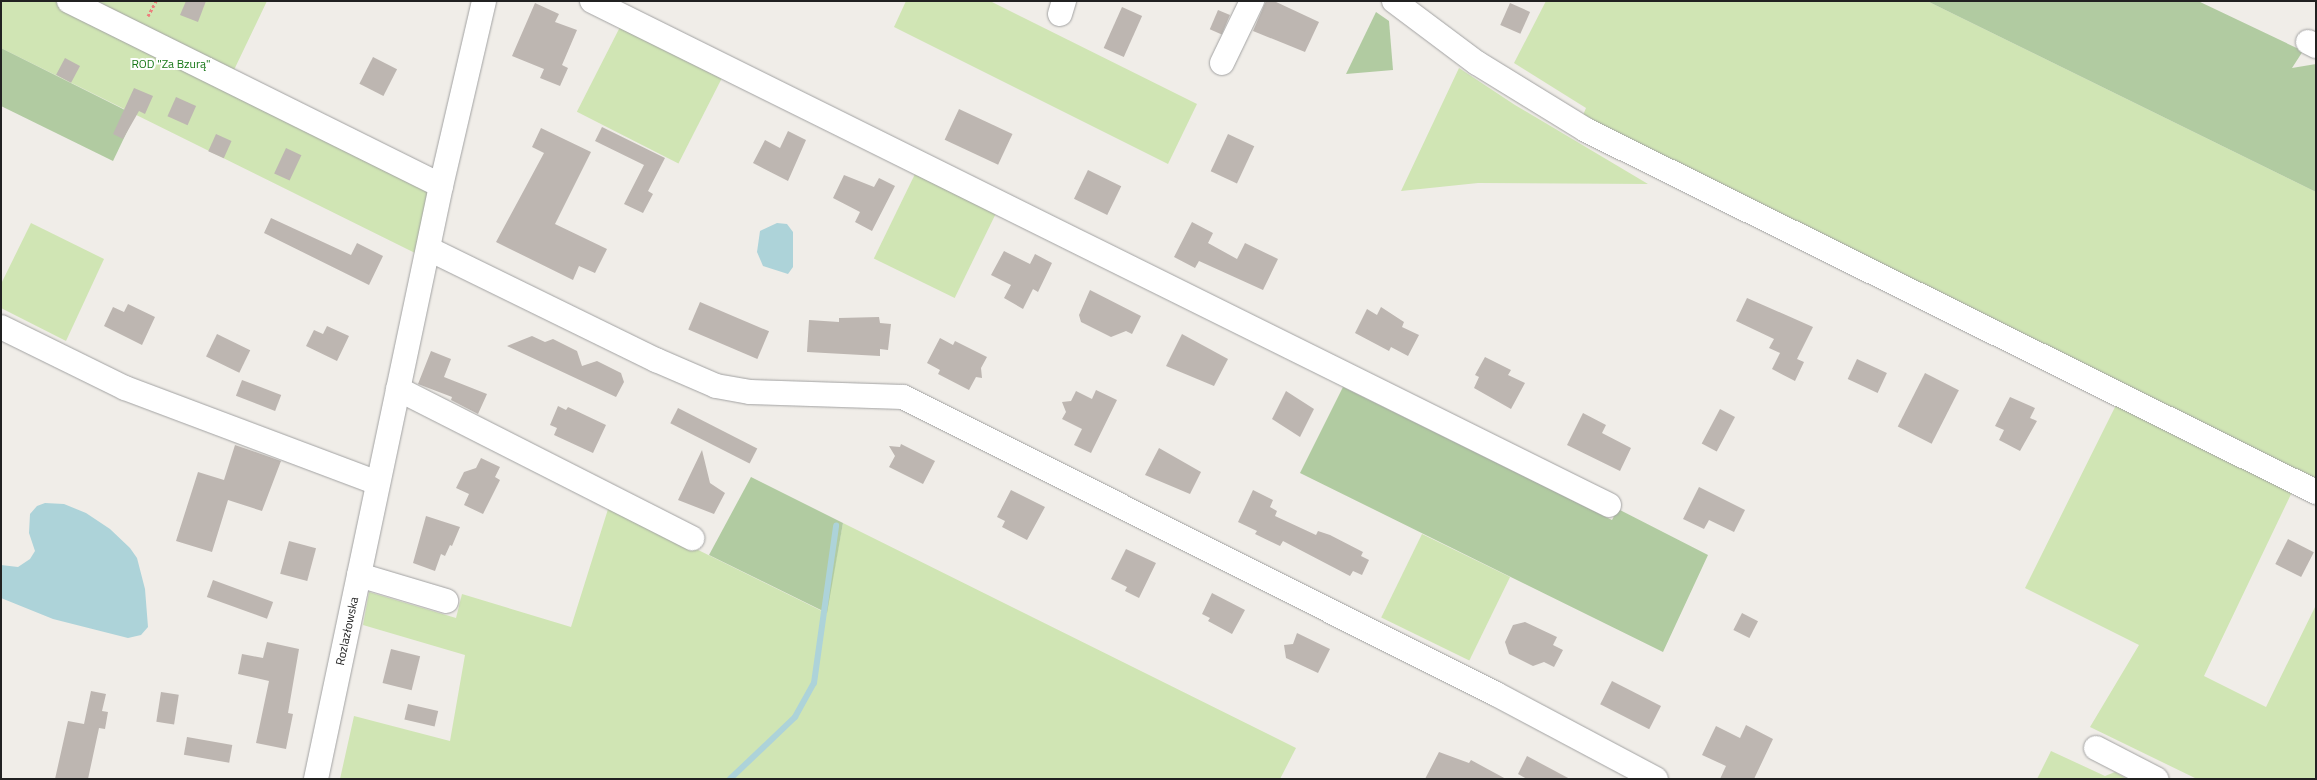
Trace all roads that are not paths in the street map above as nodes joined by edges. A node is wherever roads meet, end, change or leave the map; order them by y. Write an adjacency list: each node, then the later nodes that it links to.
1 (69, 1): 7 (street)
2 (484, 1): 7 (street, Rozlazłowska)
3 (592, 1): 13 (street)
4 (1252, 1): 6 (street)
5 (1394, 1): 12 (street)
6 (1222, 63)
7 (442, 186): 8 (street, Rozlazłowska)
8 (428, 249): 10 (street, Rozlazłowska); 19 (street)
9 (1, 327): 11 (street)
10 (398, 389): 11 (street, Rozlazłowska); 14 (street)
11 (378, 483): 15 (street, Rozlazłowska)
12 (2316, 492)
13 (1609, 505)
14 (692, 538)
15 (358, 575): 16 (street); 18 (street, Rozlazłowska)
16 (446, 601)
17 (2096, 748): 20 (street)
18 (316, 779)
19 (1656, 779)
20 (2156, 779)

